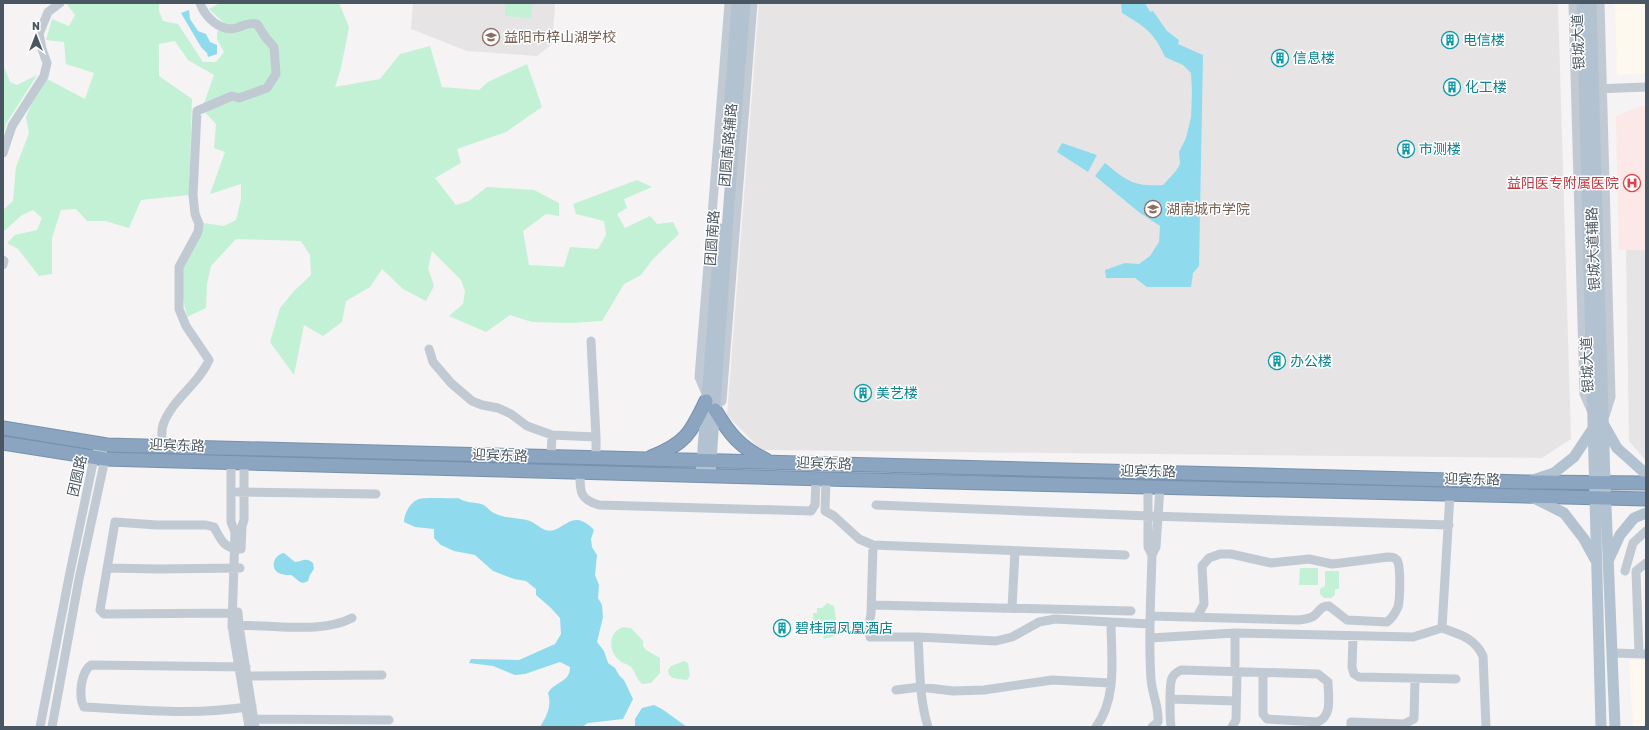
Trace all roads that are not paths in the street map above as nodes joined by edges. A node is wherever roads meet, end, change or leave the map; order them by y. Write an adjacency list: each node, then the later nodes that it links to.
1 (60, 3): 13 (street)
2 (200, 3): 25 (street)
3 (728, 3): 18 (street, 团圆南路辅路)
4 (737, 3): 18 (main road, 团圆南路)
5 (745, 3): 18 (main road, 团圆南路)
6 (753, 3): 18 (street, 团圆南路辅路)
7 (1573, 3): 19 (street, 银城大道辅路)
8 (1582, 3): 12 (main road, 银城大道)
9 (1591, 3): 12 (main road, 银城大道)
10 (1600, 3): 12 (street)
11 (1646, 87): 12 (street)
12 (1594, 89): 19 (main road, 银城大道)
13 (3, 153)
14 (3, 260): 15 (street)
15 (3, 265)
16 (591, 340): 22 (street)
17 (429, 348): 21 (street)
18 (711, 403): 29 (highway); 30 (main road, 团圆南路); 31 (highway)
19 (1599, 423): 35 (main road); 38 (main road); 39 (main road, 银城大道)
20 (3, 428): 24 (highway, 迎宾东路)
21 (552, 436): 22 (street); 26 (street)
22 (596, 437): 27 (street)
23 (3, 443): 28 (highway, 迎宾东路)
24 (101, 444): 25 (highway, 迎宾东路); 28 (street, 团圆路)
25 (162, 446): 26 (highway, 迎宾东路)
26 (551, 457): 27 (highway, 迎宾东路)
27 (596, 458): 29 (highway, 迎宾东路)
28 (99, 459): 32 (highway, 迎宾东路); 96 (street, 团圆路); 97 (street, 团圆路)
29 (645, 459): 30 (highway, 迎宾东路)
30 (706, 460): 31 (highway, 迎宾东路); 36 (main road, 团圆南路)
31 (772, 462): 38 (highway, 迎宾东路)
32 (231, 463): 33 (highway, 迎宾东路); 42 (street)
33 (244, 463): 34 (highway, 迎宾东路); 43 (street)
34 (580, 473): 36 (highway, 迎宾东路); 37 (street)
35 (1646, 474)
36 (706, 475): 37 (highway, 迎宾东路)
37 (821, 479): 41 (highway, 迎宾东路); 55 (street)
38 (1528, 482): 39 (highway, 迎宾东路)
39 (1600, 482): 40 (highway, 迎宾东路); 47 (main road, 银城大道)
40 (1646, 483)
41 (1154, 487): 45 (highway, 迎宾东路); 51 (street)
42 (230, 494): 43 (street); 53 (street)
43 (243, 494): 44 (street); 53 (street)
44 (376, 494)
45 (1450, 494): 46 (highway, 迎宾东路); 52 (street)
46 (1530, 496): 47 (highway, 迎宾东路); 59 (main road)
47 (1601, 498): 48 (highway, 迎宾东路); 59 (main road, 银城大道); 61 (main road, 银城大道)
48 (1646, 499)
49 (876, 505): 51 (street)
50 (1646, 513): 61 (main road)
51 (1153, 516): 52 (street); 72 (street)
52 (1449, 525): 75 (street)
53 (239, 529): 56 (street)
54 (1646, 531): 64 (street)
55 (874, 545): 57 (street); 66 (street)
56 (238, 549): 62 (street); 63 (street)
57 (1015, 550): 58 (street); 67 (street)
58 (1125, 555)
59 (1595, 560): 105 (main road, 银城大道)
60 (1646, 563): 65 (street)
61 (1609, 566): 64 (street); 80 (main road, 银城大道)
62 (107, 568): 63 (street); 69 (street)
63 (237, 568): 69 (street)
64 (1625, 571): 65 (street)
65 (1636, 571): 81 (street)
66 (872, 605): 67 (street); 78 (street)
67 (1012, 608): 68 (street)
68 (1131, 611)
69 (235, 613): 74 (street)
70 (1197, 617): 70 (street); 72 (street)
71 (352, 618): 74 (street)
72 (1150, 620): 73 (street); 79 (street)
73 (1112, 622): 78 (street); 88 (street)
74 (235, 626): 83 (street)
75 (1442, 628): 77 (street); 104 (street)
76 (1235, 633): 77 (street); 79 (street); 82 (street)
77 (1353, 636): 86 (street)
78 (918, 637): 89 (street)
79 (1150, 638): 100 (street)
80 (1612, 653): 81 (street); 106 (main road, 银城大道)
81 (1643, 654)
82 (1236, 668): 84 (street); 91 (street); 92 (street)
83 (243, 671): 85 (street); 93 (street); 93 (street)
84 (1263, 673): 84 (street)
85 (382, 675)
86 (1415, 679): 87 (street); 103 (street)
87 (1456, 679)
88 (1112, 683): 89 (street); 99 (street)
89 (920, 687): 90 (street); 98 (street)
90 (896, 690)
91 (1171, 699): 92 (street); 101 (street)
92 (1236, 701): 102 (street)
93 (249, 706): 95 (street)
94 (389, 720): 95 (street)
95 (252, 724)
96 (40, 727)
97 (52, 727)
98 (928, 727)
99 (1096, 727)
100 (1152, 727)
101 (1171, 727)
102 (1232, 727)
103 (1351, 727)
104 (1486, 727)
105 (1601, 727)
106 (1615, 727)

